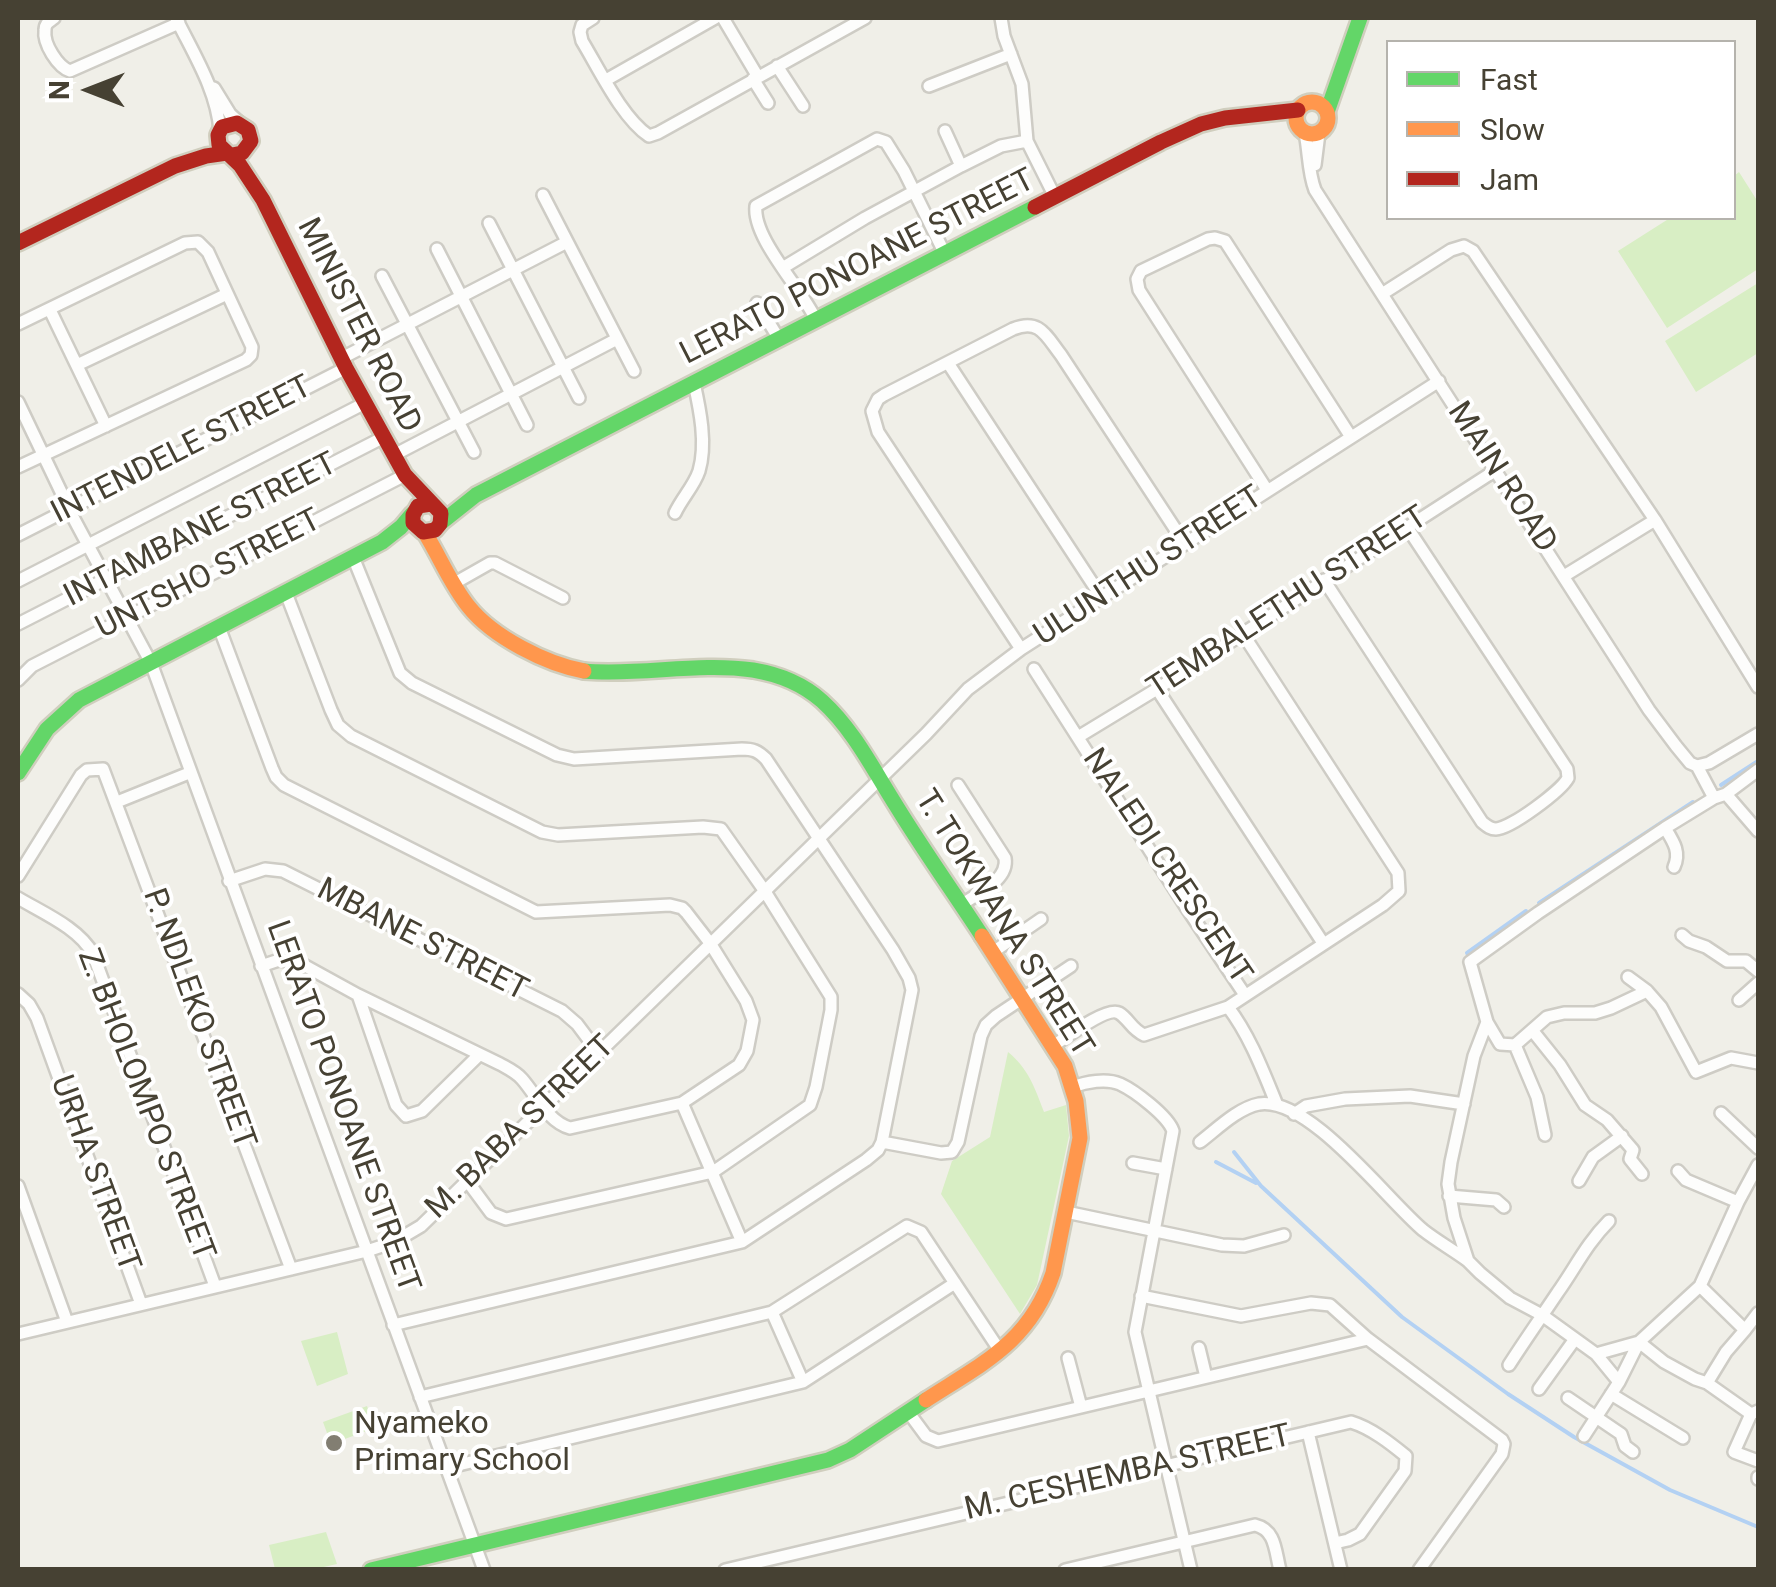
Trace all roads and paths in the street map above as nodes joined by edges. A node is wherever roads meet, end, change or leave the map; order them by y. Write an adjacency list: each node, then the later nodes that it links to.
1 (54, 18): 8 (street)
2 (593, 18): 13 (street)
3 (715, 18): 13 (street)
4 (723, 18): 12 (street)
5 (865, 18): 10 (street)
6 (1001, 18): 9 (street)
7 (1360, 18): 17 (street)
8 (178, 20): 11 (street)
9 (1011, 54): 14 (street); 22 (street)
10 (777, 66): 12 (street); 16 (street)
11 (206, 77): 18 (street); 21 (street)
12 (755, 78): 13 (street); 15 (street)
13 (606, 80)
14 (930, 86)
15 (768, 103)
16 (802, 106)
17 (1322, 107): 19 (street); 19 (street)
18 (239, 122): 21 (street); 23 (street)
19 (1305, 126): 29 (street, LERATO PONOANE STREET); 40 (street, MAIN ROAD)
20 (946, 131): 26 (street)
21 (219, 133): 24 (street); 25 (street)
22 (1027, 140): 26 (street); 29 (street)
23 (250, 145): 24 (street); 30 (street, MINISTER ROAD)
24 (229, 154): 25 (street); 30 (street, MINISTER ROAD)
25 (175, 166): 33 (street)
26 (962, 166): 27 (street)
27 (914, 192): 35 (street); 36 (street); 36 (street)
28 (543, 195): 32 (street)
29 (1055, 197): 35 (street, LERATO PONOANE STREET)
30 (263, 200): 49 (street, MINISTER ROAD)
31 (490, 223): 37 (street)
32 (567, 242): 37 (street, INTENDELE STREET); 47 (street)
33 (18, 243)
34 (436, 249): 41 (street)
35 (945, 254): 44 (street, LERATO PONOANE STREET)
36 (784, 267): 44 (street)
37 (514, 270): 41 (street, INTENDELE STREET); 52 (street)
38 (382, 276): 46 (street)
39 (228, 294): 43 (street); 51 (street); 62 (street)
40 (1382, 294): 54 (street, MAIN ROAD); 75 (street)
41 (462, 298): 46 (street, INTENDELE STREET); 56 (street)
42 (757, 303): 48 (street)
43 (50, 310): 45 (street); 51 (street)
44 (816, 320): 48 (street, LERATO PONOANE STREET)
45 (18, 324)
46 (408, 326): 49 (street, INTENDELE STREET); 60 (street)
47 (617, 339): 52 (street); 53 (street)
48 (779, 339): 55 (street, LERATO PONOANE STREET)
49 (344, 363): 59 (street, MINISTER ROAD); 72 (street, INTENDELE STREET)
50 (948, 363): 80 (street); 90 (street); 95 (street)
51 (78, 365): 62 (street)
52 (564, 367): 56 (street); 57 (street)
53 (634, 371)
54 (1439, 381): 64 (street, ULUNTHU STREET); 69 (street, MAIN ROAD)
55 (694, 383): 73 (street); 76 (street, LERATO PONOANE STREET)
56 (511, 394): 60 (street); 61 (street)
57 (579, 398)
58 (18, 402): 67 (street, LERATO PONOANE STREET)
59 (365, 404): 63 (street, MINISTER ROAD); 81 (street)
60 (457, 421): 65 (street); 66 (street)
61 (527, 425)
62 (106, 426): 67 (street)
63 (384, 437): 66 (street, MINISTER ROAD); 84 (street, INTAMBANE STREET)
64 (1352, 437): 71 (street, ULUNTHU STREET); 71 (street)
65 (474, 452)
66 (394, 455): 70 (street, MINISTER ROAD)
67 (44, 456): 68 (street); 72 (street, LERATO PONOANE STREET)
68 (18, 467)
69 (1496, 470): 77 (street, TEMBALETHU STREET); 83 (street, MAIN ROAD)
70 (406, 475): 74 (street, MINISTER ROAD); 76 (street, MINISTER ROAD); 91 (street, UNTSHO STREET)
71 (1267, 490): 80 (street, ULUNTHU STREET)
72 (69, 508): 78 (street, INTENDELE STREET); 81 (street, LERATO PONOANE STREET)
73 (675, 512)
74 (413, 513): 76 (street); 79 (street)
75 (1655, 520): 83 (street); 99 (street)
76 (432, 521): 79 (street); 87 (street, T. TOKWANA STREET)
77 (1407, 527): 85 (street, TEMBALETHU STREET); 85 (street)
78 (18, 535)
79 (382, 542): 82 (street)
80 (1185, 544): 90 (street, ULUNTHU STREET)
81 (88, 545): 84 (street, LERATO PONOANE STREET); 86 (street)
82 (353, 557): 88 (street); 113 (street)
83 (1564, 576): 103 (street, MAIN ROAD)
84 (106, 580): 91 (street, LERATO PONOANE STREET); 92 (street, INTAMBANE STREET)
85 (1324, 580): 94 (street, TEMBALETHU STREET)
86 (18, 581)
87 (453, 584): 89 (street); 107 (street, T. TOKWANA STREET)
88 (286, 593): 93 (street); 117 (street)
89 (562, 598)
90 (1102, 598): 95 (street, ULUNTHU STREET)
91 (126, 618): 96 (street, LERATO PONOANE STREET); 98 (street, UNTSHO STREET)
92 (18, 624)
93 (219, 627): 96 (street); 122 (street)
94 (1243, 634): 100 (street, TEMBALETHU STREET); 123 (street, NALEDI CRESCENT)
95 (1021, 649): 107 (street, ULUNTHU STREET)
96 (150, 663): 105 (street); 106 (street, LERATO PONOANE STREET)
97 (1034, 669): 102 (street, NALEDI CRESCENT)
98 (18, 680)
99 (1758, 687)
100 (1157, 690): 102 (street, TEMBALETHU STREET); 123 (street)
101 (1758, 734): 103 (street)
102 (1078, 737): 133 (street, NALEDI CRESCENT)
103 (1697, 766): 109 (street, MAIN ROAD)
104 (1758, 770): 109 (street)
105 (18, 773)
106 (189, 773): 110 (street); 116 (street, LERATO PONOANE STREET)
107 (879, 780): 113 (street, M. BABA STREET); 119 (street, T. TOKWANA STREET)
108 (958, 784): 119 (street)
109 (1720, 796): 111 (street); 112 (street, MAIN ROAD)
110 (117, 802): 115 (street, P. NDLEKO STREET); 175 (street, P. NDLEKO STREET)
111 (1665, 828): 114 (street); 137 (street)
112 (1758, 830)
113 (818, 838): 117 (street, M. BABA STREET); 153 (street)
114 (1674, 867)
115 (18, 876)
116 (230, 881): 125 (street, LERATO PONOANE STREET); 141 (street, MBANE STREET)
117 (764, 890): 122 (street, M. BABA STREET); 160 (street)
118 (18, 898): 177 (street, Z. BHOLOMPO STREET)
119 (962, 905): 124 (street, T. TOKWANA STREET)
120 (1041, 920): 124 (street)
121 (1682, 934): 127 (street)
122 (710, 943): 141 (street, M. BABA STREET); 145 (street)
123 (1322, 944): 133 (street, NALEDI CRESCENT)
124 (992, 952): 134 (street, T. TOKWANA STREET)
125 (261, 966): 132 (street); 173 (street, LERATO PONOANE STREET)
126 (1071, 966): 134 (street)
127 (1758, 972)
128 (1628, 977): 130 (street)
129 (1758, 983): 135 (street)
130 (1647, 991): 138 (street); 143 (street)
131 (18, 994): 180 (street, URHA STREET)
132 (358, 995): 142 (street); 142 (street)
133 (1245, 995): 136 (street)
134 (1022, 999): 140 (street, T. TOKWANA STREET); 153 (street)
135 (1739, 1000)
136 (1228, 1006): 140 (street); 147 (street)
137 (1487, 1022): 139 (street); 146 (street)
138 (1532, 1030): 139 (street); 152 (street)
139 (1514, 1045): 151 (street)
140 (1053, 1046): 144 (street, T. TOKWANA STREET)
141 (598, 1052): 148 (street, M. BABA STREET)
142 (479, 1055): 148 (street)
143 (1758, 1062)
144 (1072, 1087): 158 (street); 168 (street, T. TOKWANA STREET)
145 (682, 1103): 148 (street); 160 (street)
146 (1464, 1104): 150 (street); 165 (street)
147 (1278, 1105): 150 (street); 154 (street)
148 (544, 1107): 163 (street, M. BABA STREET)
149 (1721, 1113): 155 (street)
150 (1294, 1114): 174 (street)
151 (1545, 1135)
152 (1622, 1136): 161 (street); 162 (street)
153 (882, 1142): 172 (street)
154 (1200, 1142)
155 (1758, 1148)
156 (1132, 1163): 158 (street)
157 (1758, 1165): 166 (street)
158 (1166, 1170): 170 (street)
159 (1678, 1171): 166 (street)
160 (713, 1172): 163 (street); 172 (street)
161 (1642, 1174)
162 (1579, 1181)
163 (468, 1182): 173 (street, M. BABA STREET)
164 (18, 1186): 184 (street)
165 (1450, 1196): 167 (street); 174 (street)
166 (1738, 1202): 178 (street)
167 (1504, 1207)
168 (1066, 1212): 170 (street); 192 (street, T. TOKWANA STREET)
169 (1608, 1221): 183 (street)
170 (1155, 1231): 171 (street); 179 (street)
171 (1284, 1235)
172 (742, 1242): 185 (street)
173 (367, 1252): 175 (street, M. BABA STREET); 185 (street, LERATO PONOANE STREET)
174 (1468, 1260): 183 (street)
175 (290, 1269): 177 (street, M. BABA STREET)
176 (955, 1283): 181 (street); 192 (street); 197 (street)
177 (215, 1286): 180 (street, M. BABA STREET)
178 (1700, 1286): 186 (street); 190 (street)
179 (1140, 1296): 188 (street); 201 (street)
180 (141, 1304): 184 (street, M. BABA STREET)
181 (772, 1312): 197 (street); 203 (street)
182 (1758, 1313): 186 (street)
183 (1542, 1315): 189 (street); 195 (street)
184 (67, 1322): 187 (street, M. BABA STREET)
185 (393, 1325): 203 (street, LERATO PONOANE STREET)
186 (1745, 1330): 199 (street)
187 (18, 1334)
188 (1368, 1339): 196 (street); 226 (street)
189 (1575, 1339): 193 (street); 200 (street)
190 (1639, 1342): 193 (street); 198 (street); 199 (street)
191 (1199, 1348): 196 (street)
192 (1000, 1352): 206 (street, T. TOKWANA STREET)
193 (1596, 1354): 198 (street)
194 (1068, 1358): 205 (street)
195 (1509, 1365)
196 (1206, 1377): 201 (street)
197 (803, 1382): 215 (street)
198 (1619, 1382): 202 (street)
199 (1708, 1383): 207 (street)
200 (1539, 1389)
201 (1149, 1392): 205 (street); 214 (street)
202 (1611, 1394): 208 (street); 211 (street)
203 (420, 1396): 215 (street, LERATO PONOANE STREET)
204 (1568, 1398): 208 (street)
205 (1082, 1406): 206 (street)
206 (908, 1412): 218 (street, T. TOKWANA STREET)
207 (1755, 1412): 213 (street)
208 (1598, 1416): 210 (street); 212 (street)
209 (1308, 1432): 214 (street, M. CESHEMBA STREET); 217 (street); 217 (street, M. CESHEMBA STREET)
210 (1584, 1436)
211 (1683, 1438)
212 (1633, 1452)
213 (1758, 1461)
214 (1166, 1465): 216 (street); 221 (street, M. CESHEMBA STREET)
215 (446, 1468): 218 (street, LERATO PONOANE STREET)
216 (1184, 1540): 222 (street); 223 (street); 224 (street)
217 (1335, 1543): 225 (street)
218 (474, 1545): 219 (street, T. TOKWANA STREET); 220 (street, LERATO PONOANE STREET)
219 (371, 1570)
220 (484, 1570)
221 (725, 1570)
222 (1064, 1570)
223 (1191, 1570)
224 (1280, 1570)
225 (1341, 1570)
226 (1419, 1570)

